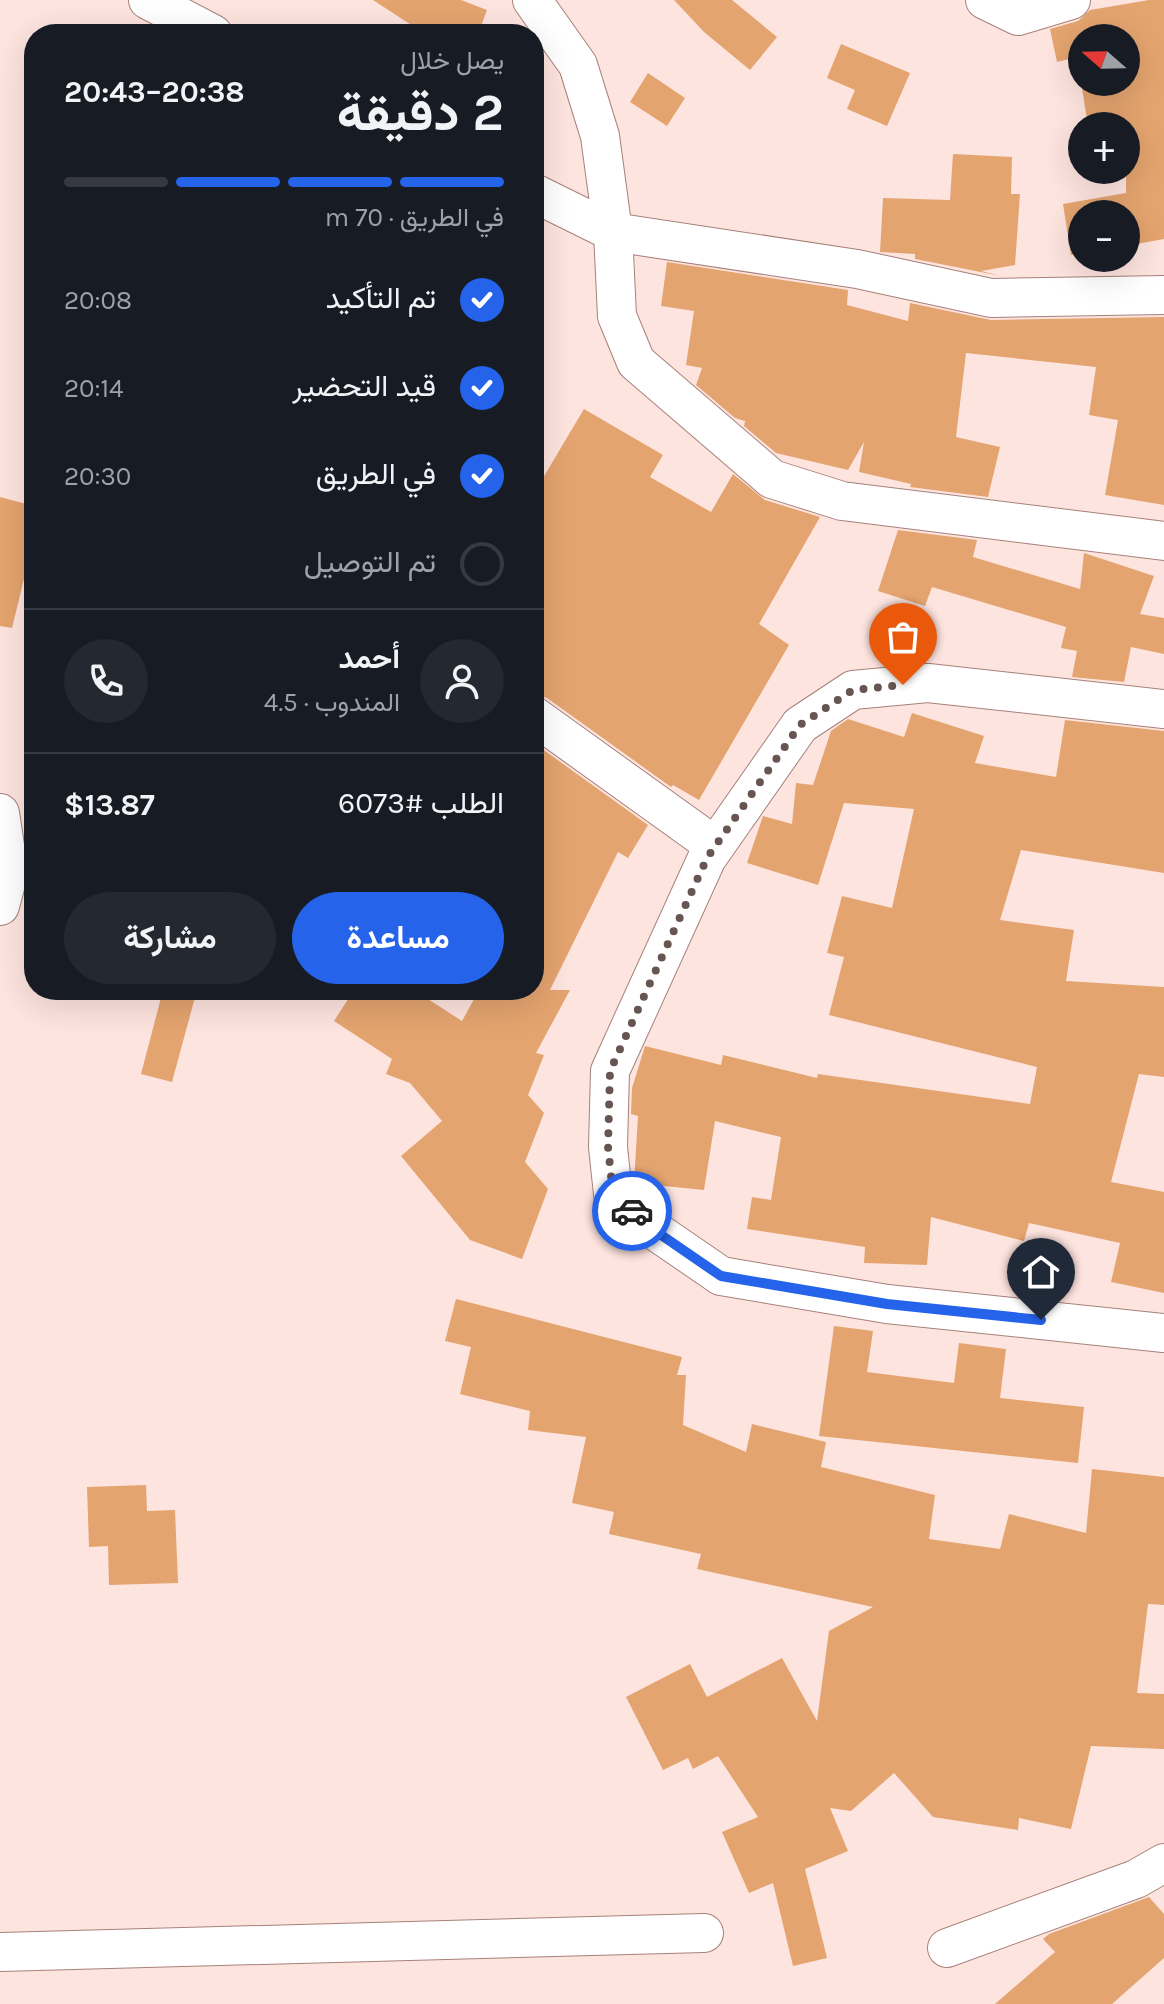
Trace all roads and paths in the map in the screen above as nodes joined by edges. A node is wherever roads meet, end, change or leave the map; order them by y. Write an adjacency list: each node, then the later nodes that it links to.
1 (148, 0): 6 (street)
2 (532, 0): 8 (street)
3 (985, 0): 5 (street)
4 (1071, 0): 5 (street)
5 (1018, 8)
6 (198, 20)
7 (544, 198): 8 (street)
8 (613, 232): 9 (street); 10 (street)
9 (1164, 295)
10 (1164, 541)
11 (1164, 709): 14 (street)
12 (544, 723): 14 (street)
13 (0, 813): 15 (street)
14 (715, 846): 16 (street)
15 (0, 906)
16 (1164, 1333)
17 (1164, 1863): 19 (street)
18 (704, 1933): 20 (street)
19 (947, 1948)
20 (0, 1952)

